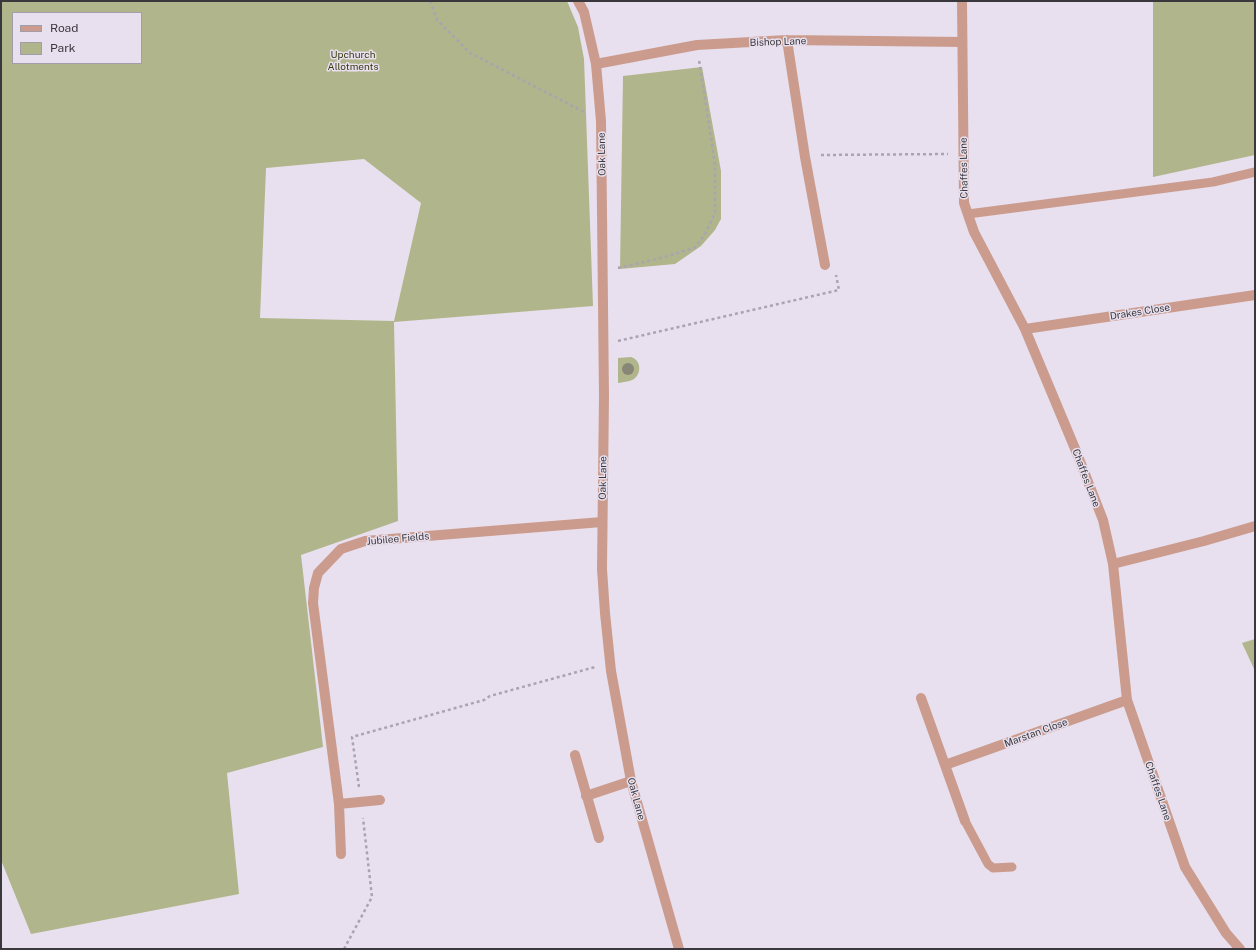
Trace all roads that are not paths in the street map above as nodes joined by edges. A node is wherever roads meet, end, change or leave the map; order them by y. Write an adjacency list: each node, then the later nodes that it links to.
1 (578, 1): 5 (street, Oak Lane)
2 (962, 1): 4 (street, Chaffes Lane)
3 (787, 40): 4 (street, Bishop Lane); 5 (street, Bishop Lane); 8 (street)
4 (962, 42): 7 (street, Chaffes Lane)
5 (596, 64): 11 (street, Oak Lane)
6 (1255, 172): 7 (lane)
7 (968, 214): 10 (street, Chaffes Lane)
8 (826, 265)
9 (1255, 295): 10 (street, Drakes Close)
10 (1025, 329): 13 (street, Chaffes Lane)
11 (602, 522): 18 (street, Oak Lane); 21 (street, Jubilee Fields)
12 (1255, 526): 13 (street)
13 (1113, 564): 15 (street, Chaffes Lane)
14 (921, 698): 17 (street)
15 (1127, 700): 17 (street, Marstan Close); 27 (street, Chaffes Lane)
16 (575, 755): 19 (street)
17 (945, 765): 22 (street)
18 (631, 781): 19 (street); 26 (street, Oak Lane)
19 (586, 796): 23 (street)
20 (380, 800): 21 (street)
21 (339, 804): 24 (street, Jubilee Fields)
22 (965, 821): 25 (lane)
23 (599, 838)
24 (341, 854)
25 (1012, 867)
26 (679, 949)
27 (1240, 949)

